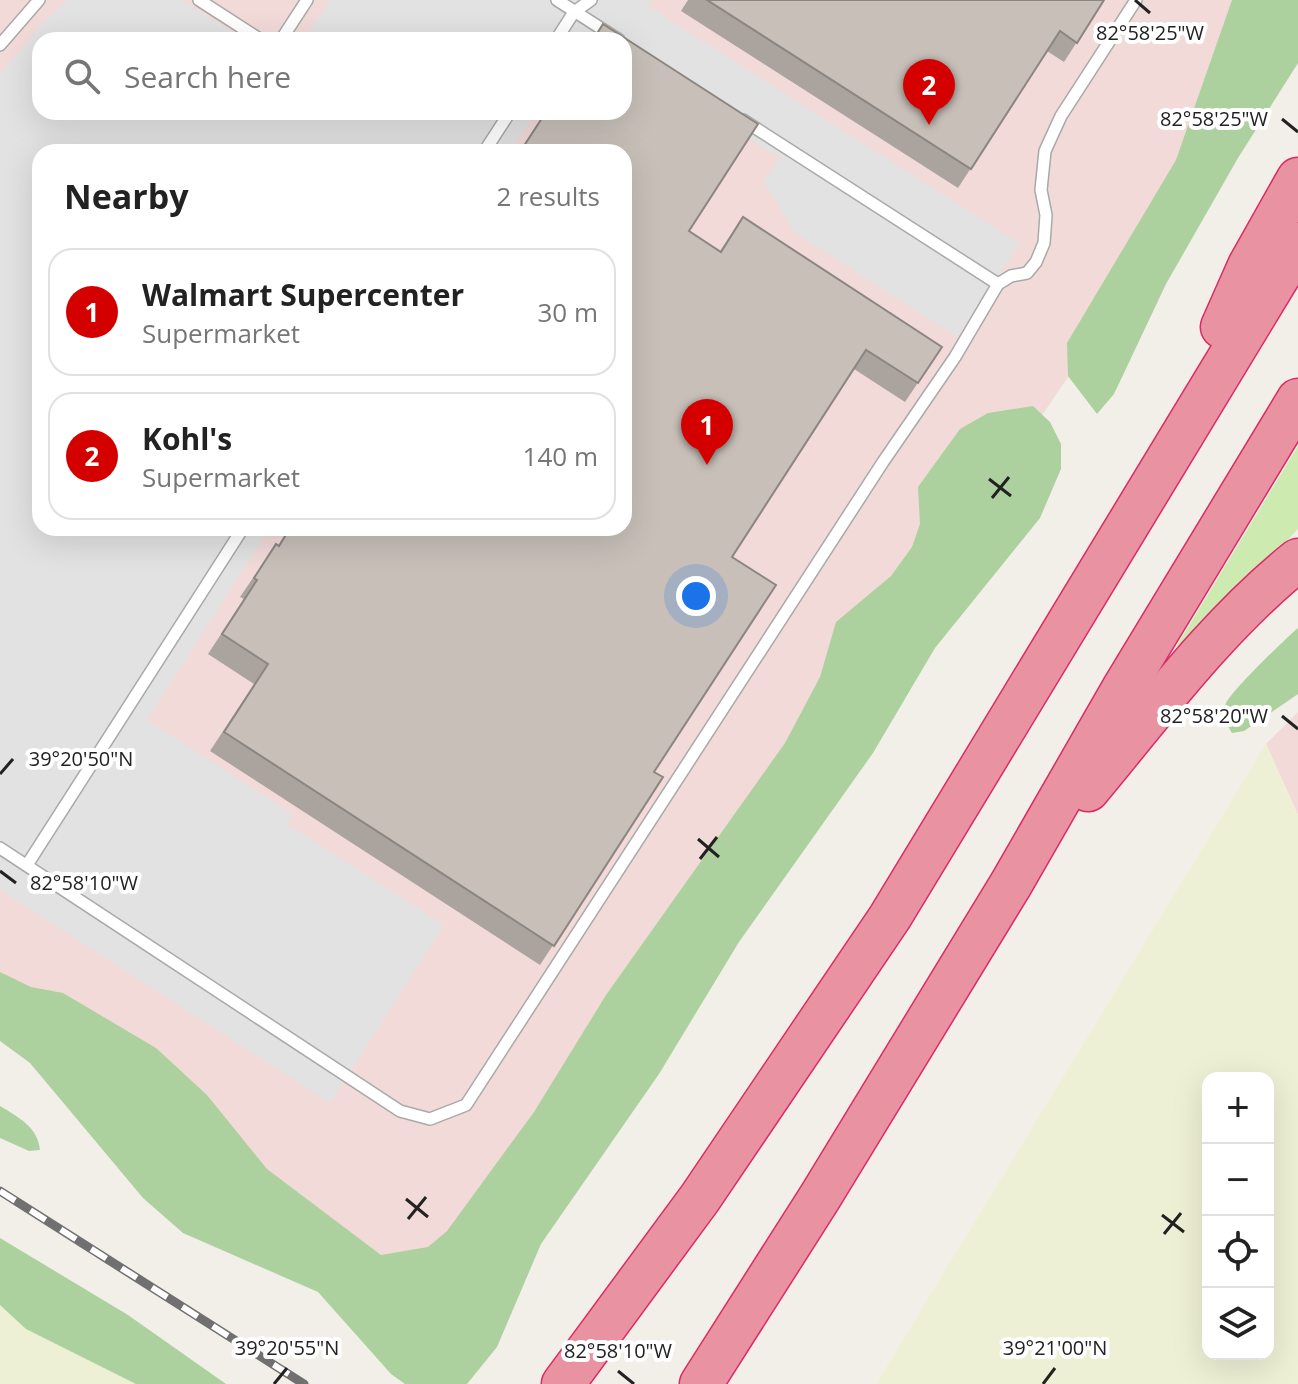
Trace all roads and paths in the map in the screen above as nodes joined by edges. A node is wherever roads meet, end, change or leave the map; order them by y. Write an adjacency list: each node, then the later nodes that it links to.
1 (39, 0): 12 (lane)
2 (199, 0): 8 (lane)
3 (307, 0): 9 (lane)
4 (557, 0): 7 (lane)
5 (591, 0): 7 (lane)
6 (1136, 0): 18 (lane)
7 (574, 12): 10 (lane); 11 (lane)
8 (249, 32)
9 (286, 32)
10 (561, 32)
11 (606, 32)
12 (0, 45)
13 (731, 112): 18 (lane)
14 (505, 120): 15 (lane)
15 (489, 144)
16 (1298, 179): 20 (highway)
17 (1298, 244): 20 (highway)
18 (998, 284): 24 (lane)
19 (1298, 400): 25 (highway)
20 (1151, 486): 26 (highway)
21 (238, 536): 24 (lane)
22 (1298, 560): 25 (highway)
23 (0, 848): 24 (lane)
24 (27, 865)
25 (1011, 884): 27 (highway)
26 (563, 1384)
27 (701, 1384)

